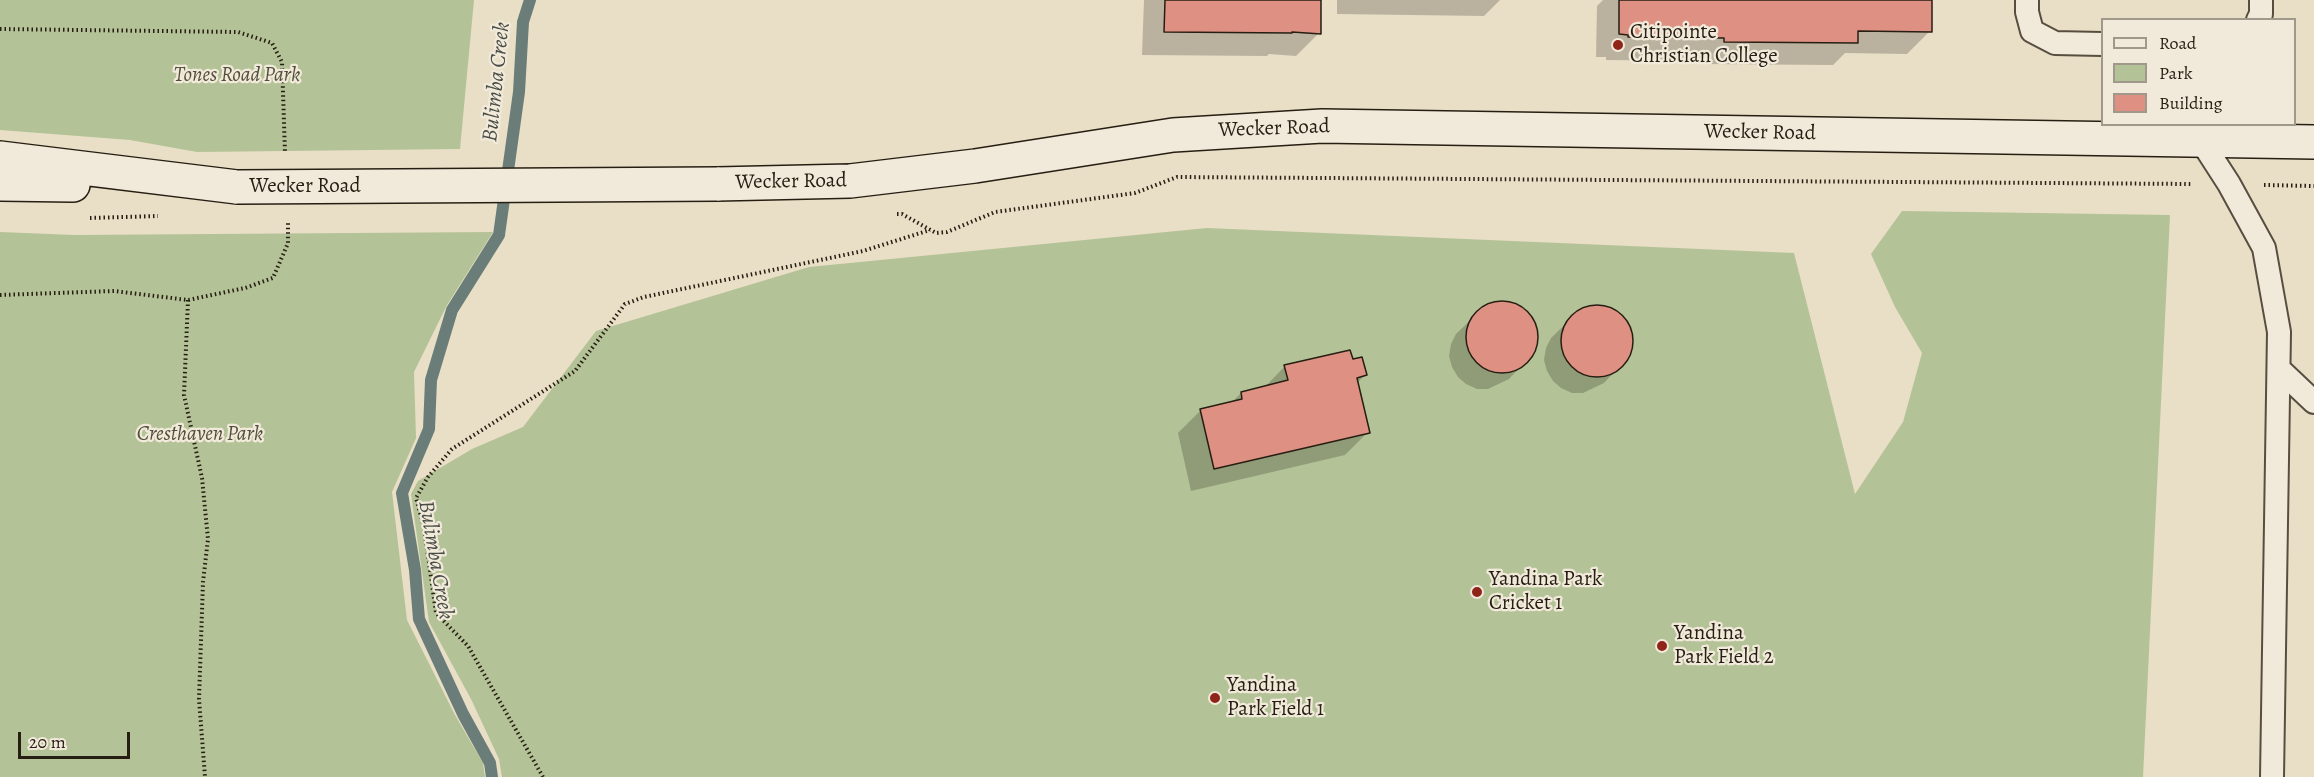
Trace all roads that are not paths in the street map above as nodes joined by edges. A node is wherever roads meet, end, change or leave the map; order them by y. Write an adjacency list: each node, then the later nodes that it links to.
1 (2027, 0): 4 (lane)
2 (2261, 0): 3 (lane)
3 (2259, 18)
4 (2101, 44)
5 (2200, 140): 6 (street, Wecker Road); 9 (street, Wecker Road, bridge); 10 (lane)
6 (2314, 141)
7 (0, 158): 9 (street, Wecker Road)
8 (0, 184): 9 (street, Wecker Road)
9 (237, 187)
10 (2279, 369): 11 (lane); 12 (lane)
11 (2314, 402)
12 (2272, 777)

